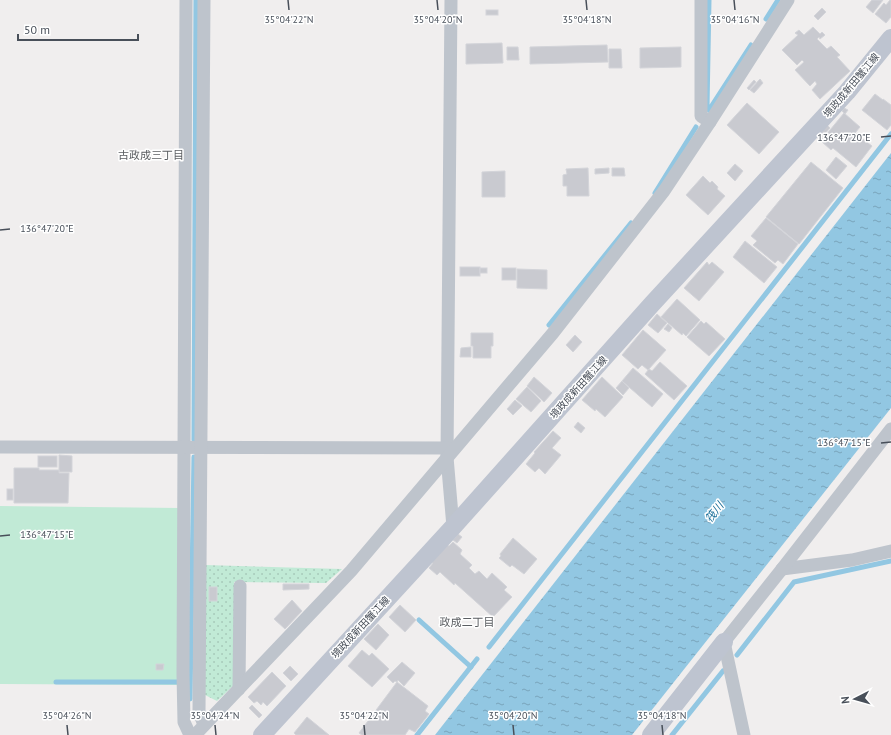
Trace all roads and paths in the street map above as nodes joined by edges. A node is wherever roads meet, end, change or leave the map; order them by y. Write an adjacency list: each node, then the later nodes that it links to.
1 (186, 0): 10 (street)
2 (204, 0): 11 (street)
3 (451, 0): 12 (street)
4 (701, 0): 7 (street)
5 (788, 0): 7 (street)
6 (891, 38): 13 (main road, 境政成新田蟹江線)
7 (710, 122): 12 (street)
8 (891, 429): 15 (street)
9 (0, 448): 10 (street)
10 (185, 448): 11 (street); 20 (street)
11 (201, 448): 12 (street); 19 (street)
12 (447, 453): 13 (street); 18 (street)
13 (453, 527): 21 (main road, 境政成新田蟹江線)
14 (891, 551): 15 (street)
15 (782, 569): 17 (street)
16 (240, 586): 18 (street)
17 (724, 642): 22 (main road); 23 (street)
18 (239, 688): 19 (street)
19 (200, 730)
20 (190, 735)
21 (262, 735)
22 (651, 735)
23 (744, 735)

